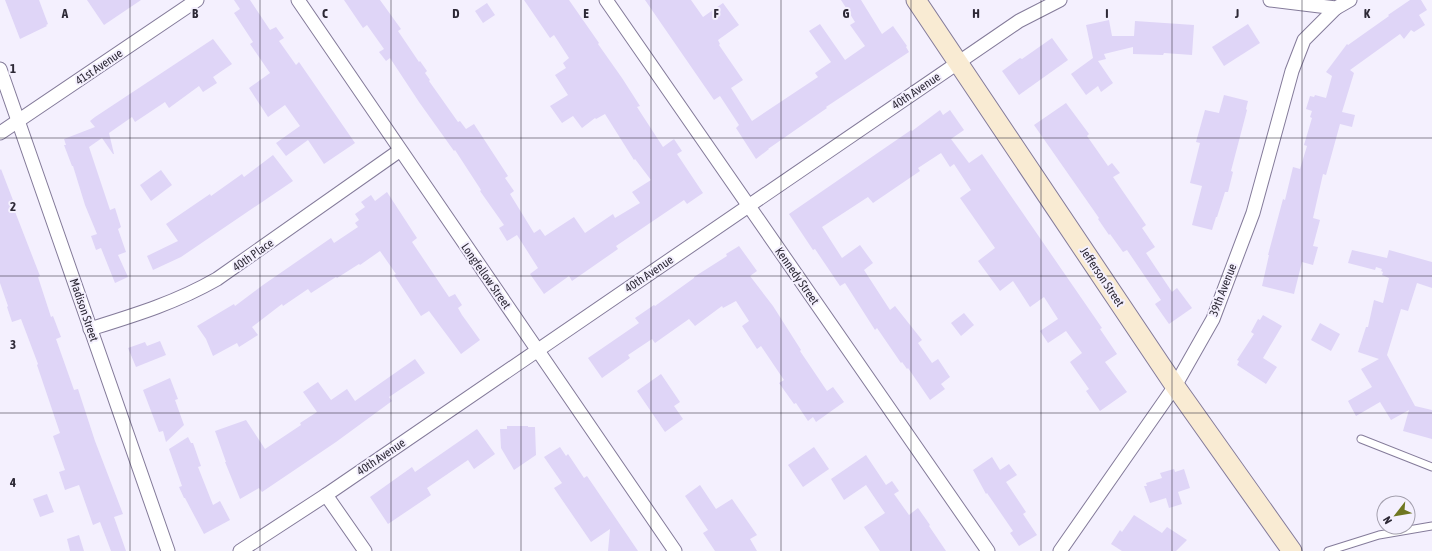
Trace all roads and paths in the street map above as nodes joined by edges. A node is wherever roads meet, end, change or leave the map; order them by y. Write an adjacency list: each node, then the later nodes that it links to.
1 (198, 0): 11 (street, 41st Avenue)
2 (298, 0): 13 (street, Longfellow Street)
3 (606, 0): 14 (street, Kennedy Street)
4 (916, 0): 9 (street, Jefferson Street)
5 (1060, 0): 9 (street, 40th Avenue)
6 (1270, 0): 8 (street)
7 (1350, 0): 8 (street)
8 (1336, 8): 17 (street, 39th Avenue)
9 (959, 62): 14 (street, 40th Avenue); 17 (street, Jefferson Street)
10 (0, 69): 11 (street, Madison Street)
11 (18, 121): 12 (street, 41st Avenue); 15 (street, Madison Street)
12 (0, 133)
13 (400, 151): 15 (street, 40th Place); 16 (street, Longfellow Street)
14 (749, 207): 16 (street, 40th Avenue); 26 (street, Kennedy Street)
15 (90, 329): 22 (street, Madison Street)
16 (537, 350): 20 (street, 40th Avenue); 25 (street, Longfellow Street)
17 (1176, 386): 27 (street, 39th Avenue); 28 (street, Jefferson Street)
18 (1361, 439): 19 (lane)
19 (1432, 467)
20 (326, 495): 23 (street, 40th Avenue); 24 (street)
21 (1432, 526): 29 (lane)
22 (168, 551)
23 (240, 551)
24 (365, 551)
25 (675, 551)
26 (988, 551)
27 (1060, 551)
28 (1292, 551)
29 (1328, 551)

